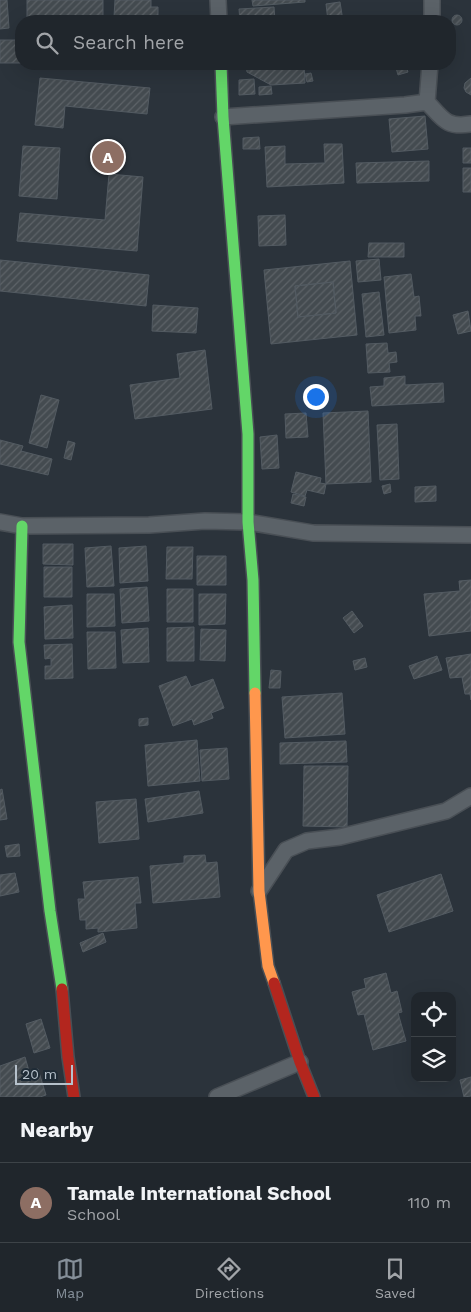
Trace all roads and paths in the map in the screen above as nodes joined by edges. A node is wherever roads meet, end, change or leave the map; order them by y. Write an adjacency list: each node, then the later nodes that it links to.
1 (218, 0): 3 (street)
2 (432, 0): 4 (street)
3 (219, 15)
4 (432, 15)
5 (221, 70): 8 (street)
6 (429, 70): 7 (street)
7 (426, 102): 8 (street); 9 (street)
8 (224, 117): 11 (street)
9 (471, 124)
10 (0, 522): 12 (street)
11 (248, 522): 12 (street); 13 (street); 15 (street)
12 (22, 526): 17 (street)
13 (471, 535)
14 (471, 796): 15 (street)
15 (259, 891): 16 (street)
16 (300, 1062): 18 (street); 19 (street)
17 (74, 1097)
18 (217, 1097)
19 (314, 1097)

